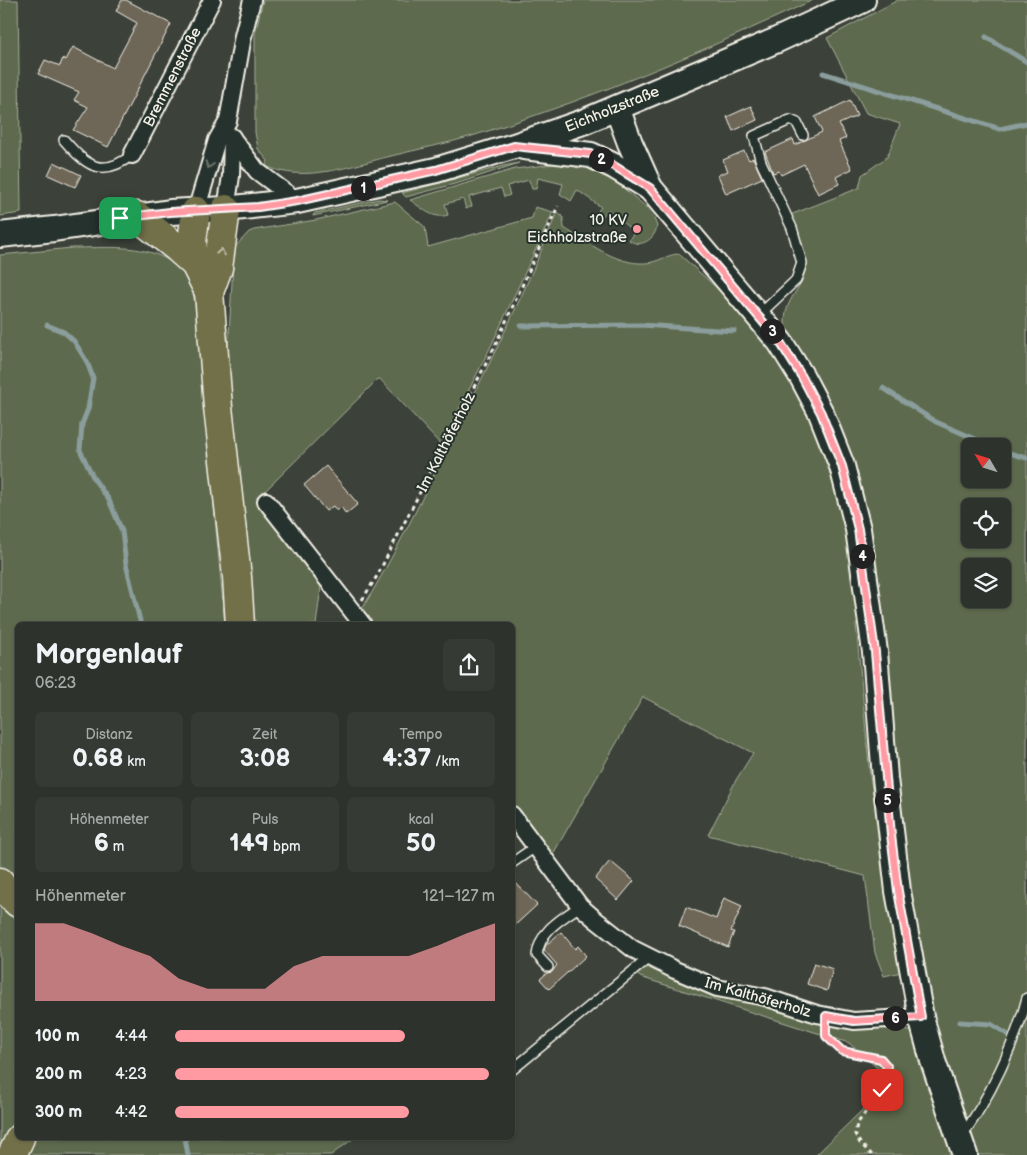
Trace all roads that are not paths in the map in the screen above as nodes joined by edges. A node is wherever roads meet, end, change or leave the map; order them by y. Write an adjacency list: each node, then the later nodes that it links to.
1 (212, 0): 10 (street, Bremmenstraße)
2 (252, 0): 5 (street)
3 (863, 0): 4 (main road, Eichholzstraße)
4 (617, 108): 9 (main road, Eichholzstraße); 11 (main road)
5 (228, 121): 7 (street); 14 (street, one-way to 14)
6 (803, 135): 19 (lane)
7 (233, 139): 12 (street); 13 (street)
8 (64, 140): 10 (lane)
9 (514, 146): 11 (main road); 12 (main road, Eichholzstraße)
10 (132, 155)
11 (650, 188): 19 (main road)
12 (297, 201): 13 (main road, Eichholzstraße)
13 (226, 210): 14 (main road, Eichholzstraße); 18 (highway, one-way to 13)
14 (196, 211): 15 (main road, Eichholzstraße); 17 (highway)
15 (137, 216): 16 (main road, Eichholzstraße); 17 (highway)
16 (0, 235)
17 (194, 264): 18 (highway)
18 (209, 292): 22 (highway)
19 (759, 315): 32 (main road)
20 (266, 500): 21 (street)
21 (358, 619)
22 (240, 622)
23 (515, 819): 24 (street, Im Kalthöferholz)
24 (535, 847): 25 (lane); 28 (street, Im Kalthöferholz)
25 (515, 861)
26 (0, 882): 27 (highway)
27 (15, 900)
28 (580, 906): 29 (street, Im Kalthöferholz); 30 (lane)
29 (650, 957): 32 (street, Im Kalthöferholz); 33 (lane)
30 (548, 967)
31 (1027, 998): 35 (lane)
32 (921, 1017): 35 (main road)
33 (515, 1068)
34 (19, 1140): 36 (highway)
35 (963, 1147)
36 (12, 1155)

